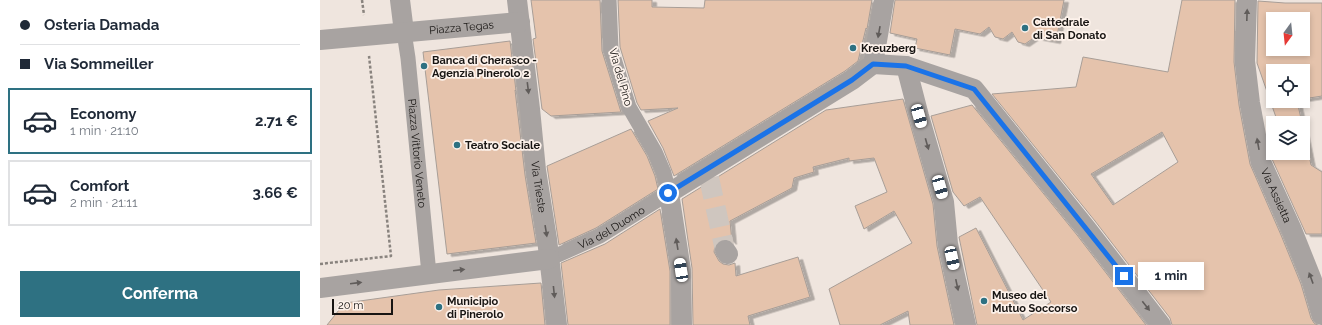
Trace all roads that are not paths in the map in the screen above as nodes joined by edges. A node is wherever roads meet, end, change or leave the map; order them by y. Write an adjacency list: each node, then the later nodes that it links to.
1 (400, 0): 7 (street, Piazza Vittorio Veneto)
2 (517, 0): 6 (street, Via Trieste)
3 (609, 0): 11 (street, Via del Pino)
4 (884, 0): 9 (street, one-way to 9)
5 (1247, 0): 15 (street, Via Assietta, one-way to 5)
6 (520, 22): 7 (street, Piazza Tegas); 12 (street, Via Trieste, one-way to 12)
7 (404, 32): 8 (street); 13 (street, Piazza Vittorio Veneto)
8 (320, 40)
9 (873, 64): 10 (street); 11 (street, Via del Duomo)
10 (906, 66): 18 (street, one-way to 18); 19 (street, one-way to 19)
11 (668, 193): 12 (street, Via del Duomo); 17 (street, one-way to 11)
12 (549, 259): 13 (street, one-way to 12); 16 (street, Via Trieste, one-way to 16)
13 (430, 274): 14 (street, one-way to 13)
14 (320, 288)
15 (1322, 315)
16 (557, 325)
17 (682, 325)
18 (966, 325)
19 (1161, 325)

